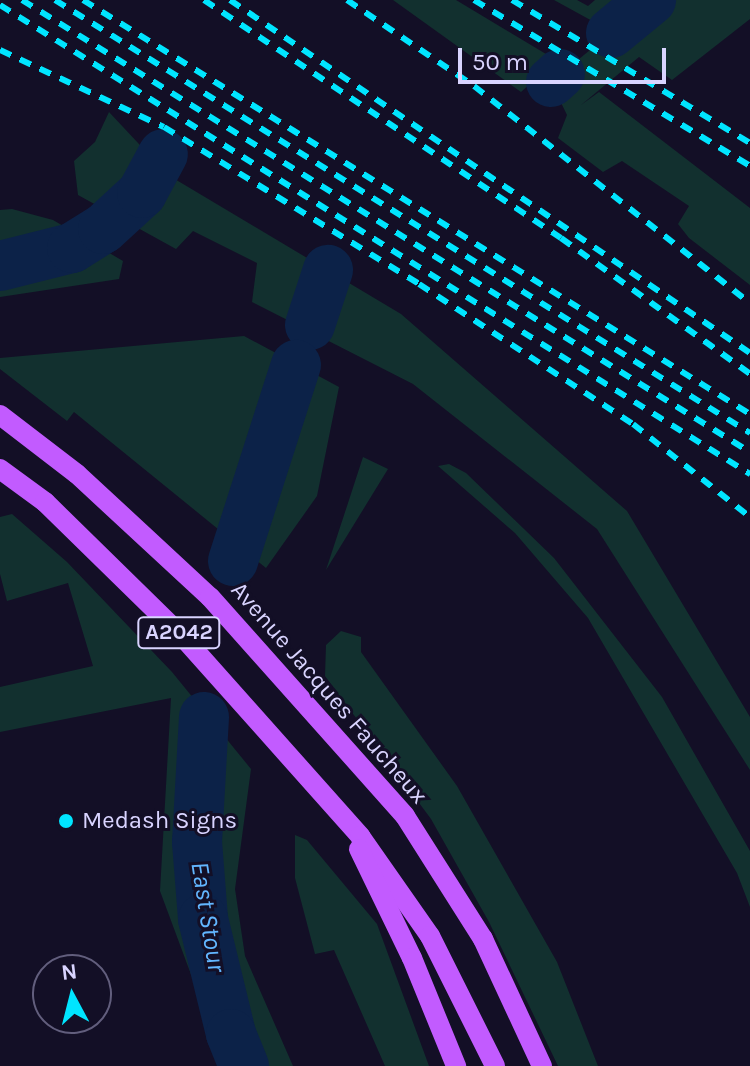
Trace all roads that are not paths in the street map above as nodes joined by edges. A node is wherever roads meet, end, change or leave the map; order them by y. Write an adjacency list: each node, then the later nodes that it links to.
1 (0, 415): 6 (main road, Avenue Jacques Faucheux / A2042)
2 (0, 469): 3 (main road, A2042)
3 (331, 804): 4 (main road); 5 (main road, A2042)
4 (456, 1066)
5 (495, 1066)
6 (542, 1066)

